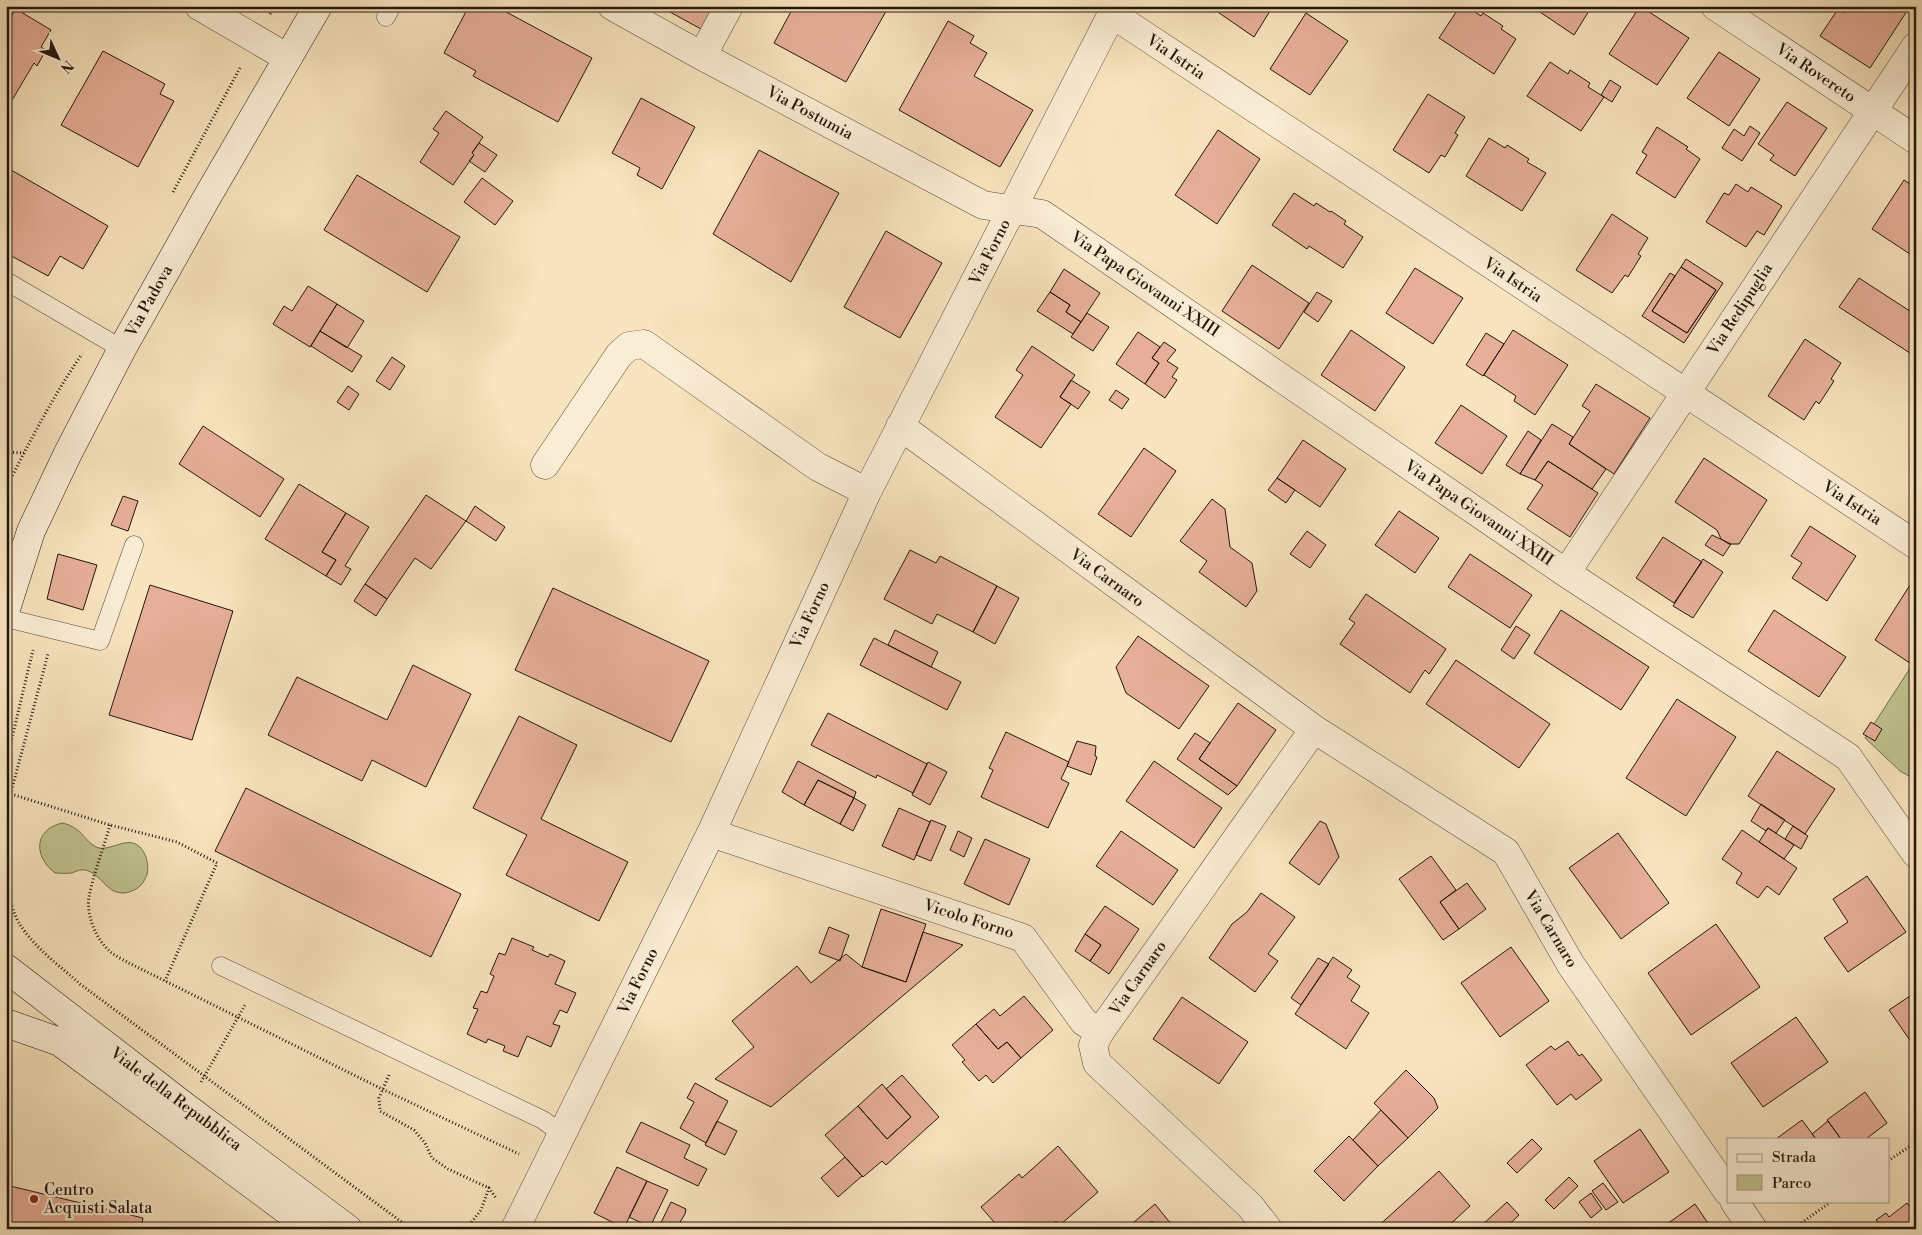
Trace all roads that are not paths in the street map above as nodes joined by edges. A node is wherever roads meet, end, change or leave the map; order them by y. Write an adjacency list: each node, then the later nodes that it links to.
1 (198, 6): 9 (street)
2 (318, 6): 9 (street, Via Padova)
3 (612, 6): 8 (street, Via Postumia)
4 (729, 6): 8 (street)
5 (1715, 6): 10 (street, Via Rovereto)
6 (1114, 10): 12 (street, Via Forno); 15 (street, Via Istria)
7 (1916, 46): 10 (street, Via Redipuglia)
8 (702, 56): 12 (street, Via Postumia)
9 (288, 58): 14 (street, Via Padova)
10 (1872, 111): 11 (street, Via Rovereto); 15 (street, Via Redipuglia)
11 (1916, 140)
12 (1012, 209): 16 (street, Via Forno); 21 (street, Via Papa Giovanni XXIII)
13 (6, 281): 14 (lane)
14 (122, 349): 22 (street, Via Padova)
15 (1684, 394): 20 (street, Via Istria); 21 (street, Via Redipuglia)
16 (900, 426): 18 (street, Via Forno); 24 (street, Via Carnaro)
17 (546, 465): 18 (street)
18 (867, 492): 25 (street, Via Forno)
19 (134, 545): 23 (lane)
20 (1916, 545)
21 (1566, 573): 26 (street, Via Papa Giovanni XXIII)
22 (6, 609)
23 (6, 618)
24 (1314, 729): 30 (street, Via Carnaro); 32 (street, Via Carnaro)
25 (712, 831): 30 (street, Vicolo Forno); 31 (street, Via Forno)
26 (1916, 854)
27 (221, 966): 31 (lane)
28 (6, 968): 35 (street, Viale della Repubblica)
29 (6, 1023): 34 (street, Viale della Repubblica)
30 (1100, 1032): 37 (street)
31 (562, 1134): 36 (street, Via Forno)
32 (1727, 1191)
33 (1735, 1202): 38 (street)
34 (312, 1229)
35 (348, 1229)
36 (515, 1229)
37 (1268, 1229)
38 (1754, 1229)

